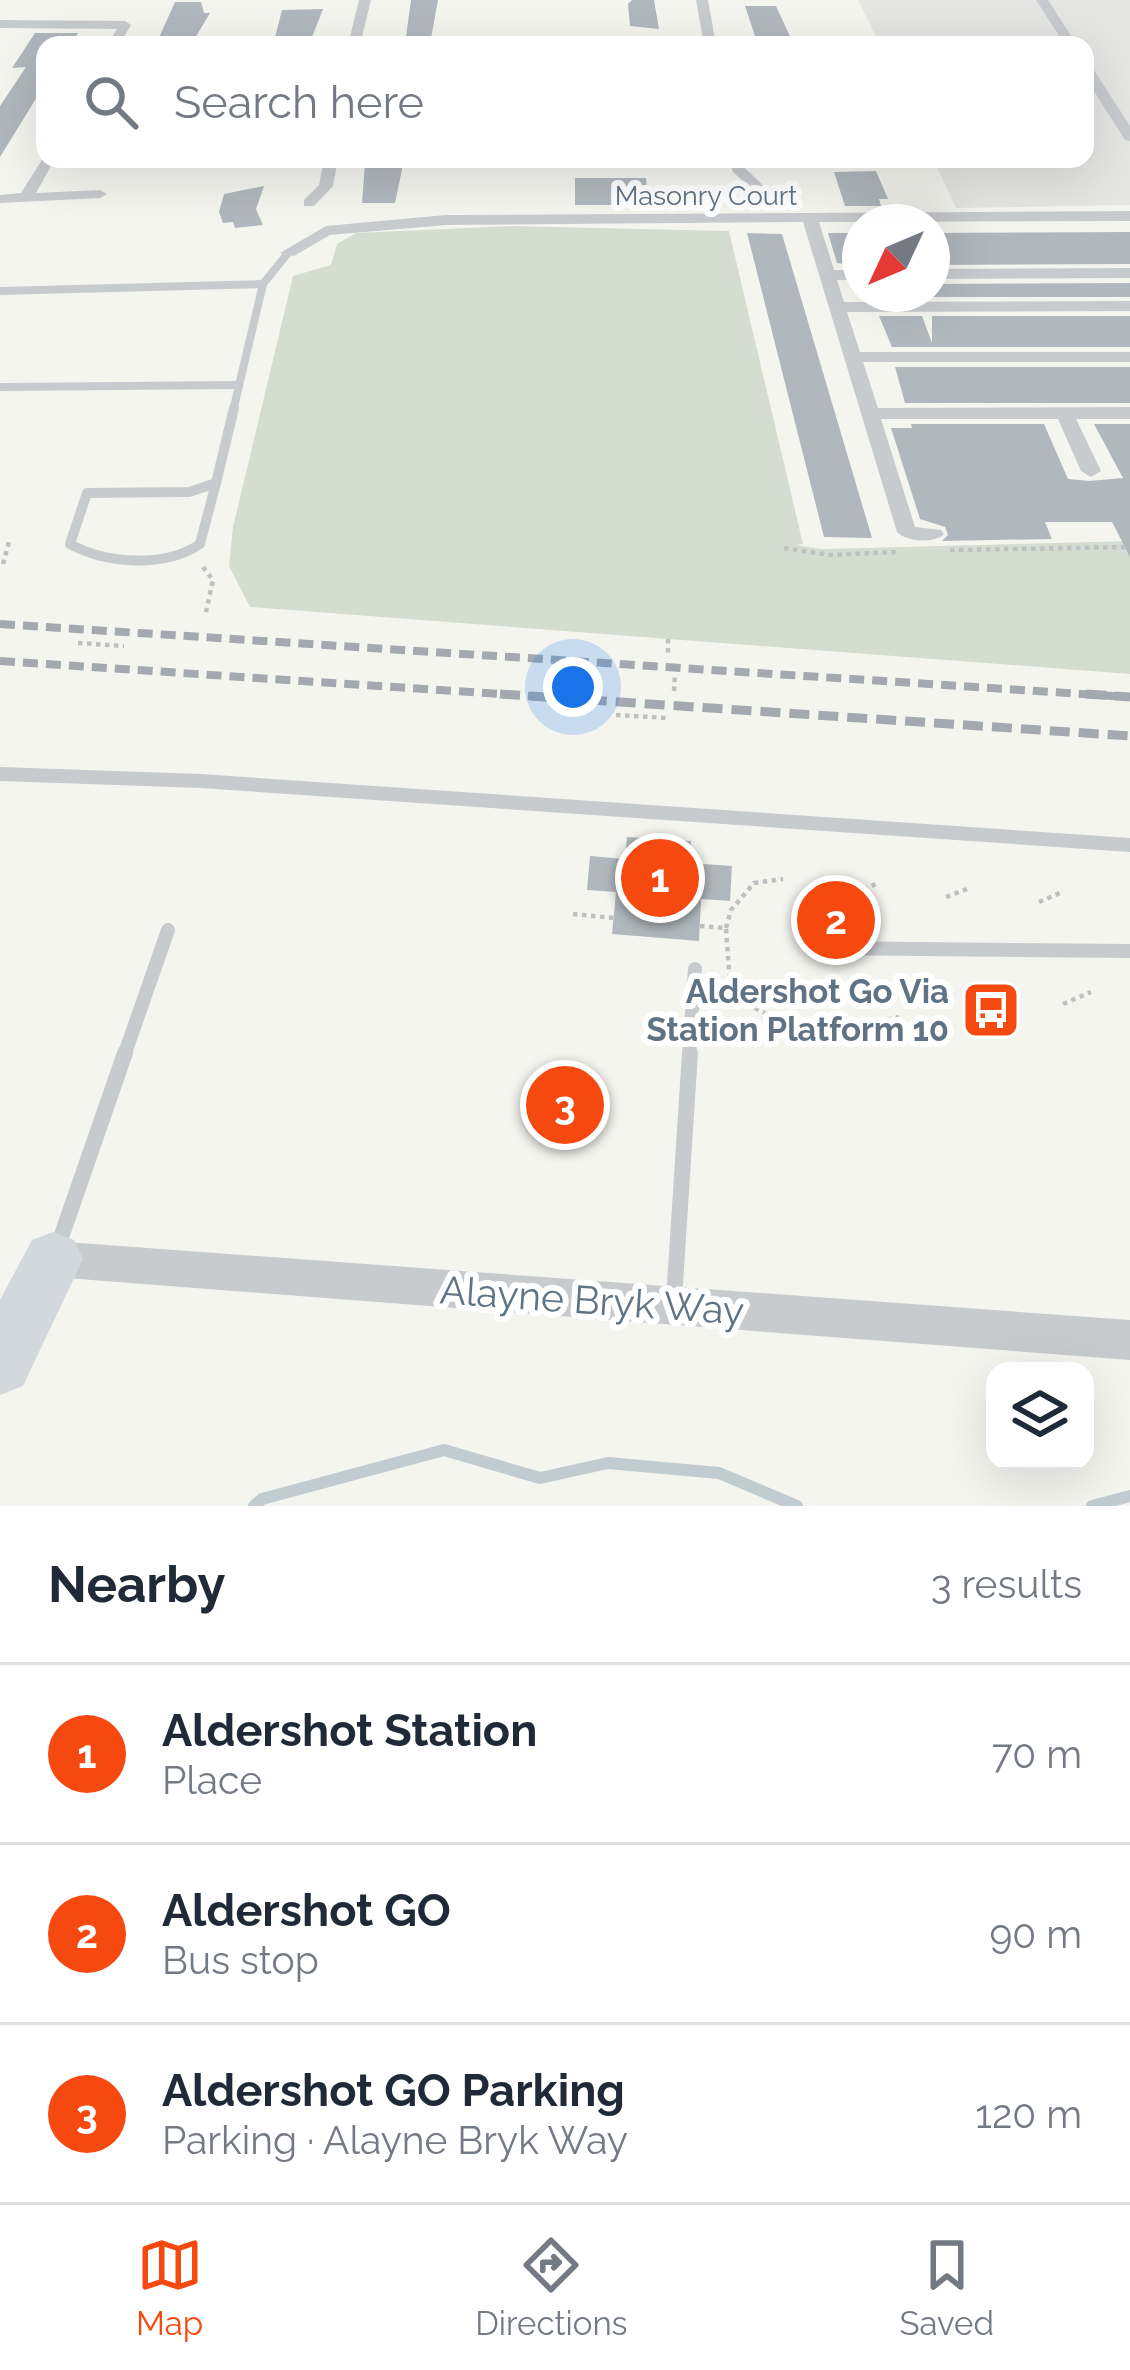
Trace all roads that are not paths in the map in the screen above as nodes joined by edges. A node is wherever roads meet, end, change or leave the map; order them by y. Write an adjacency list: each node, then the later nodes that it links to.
1 (365, 0): 6 (street)
2 (702, 0): 7 (street)
3 (1042, 0): 8 (street)
4 (0, 24): 5 (street)
5 (118, 36)
6 (356, 36)
7 (708, 36)
8 (1065, 36)
9 (1094, 81): 10 (street)
10 (1130, 137)
11 (43, 168): 16 (street)
12 (330, 168): 18 (street)
13 (738, 168): 14 (street)
14 (760, 189)
15 (100, 194): 16 (street)
16 (26, 196): 17 (street)
17 (0, 199)
18 (309, 202)
19 (1130, 216): 20 (street, Masonry Court)
20 (810, 219): 21 (street, Masonry Court); 24 (street)
21 (288, 253): 26 (lane)
22 (1130, 273): 23 (street)
23 (950, 274)
24 (827, 275): 25 (street); 29 (street)
25 (842, 275)
26 (263, 284): 27 (lane); 32 (lane)
27 (0, 291)
28 (1130, 306): 29 (street)
29 (837, 307): 30 (street)
30 (853, 357): 31 (street); 35 (street)
31 (1130, 357)
32 (239, 385): 33 (lane); 38 (lane)
33 (0, 387)
34 (1130, 413): 36 (street)
35 (871, 414): 36 (street); 39 (street)
36 (1065, 414): 37 (street)
37 (1091, 471)
38 (216, 483): 38 (lane)
39 (936, 542)
40 (0, 774): 41 (lane)
41 (1130, 844)
42 (168, 930): 46 (lane)
43 (823, 948): 44 (lane)
44 (1130, 951)
45 (695, 969): 47 (lane)
46 (53, 1258): 47 (street, Alayne Bryk Way); 49 (highway)
47 (673, 1306): 48 (street, Alayne Bryk Way)
48 (1130, 1340)
49 (0, 1365)

